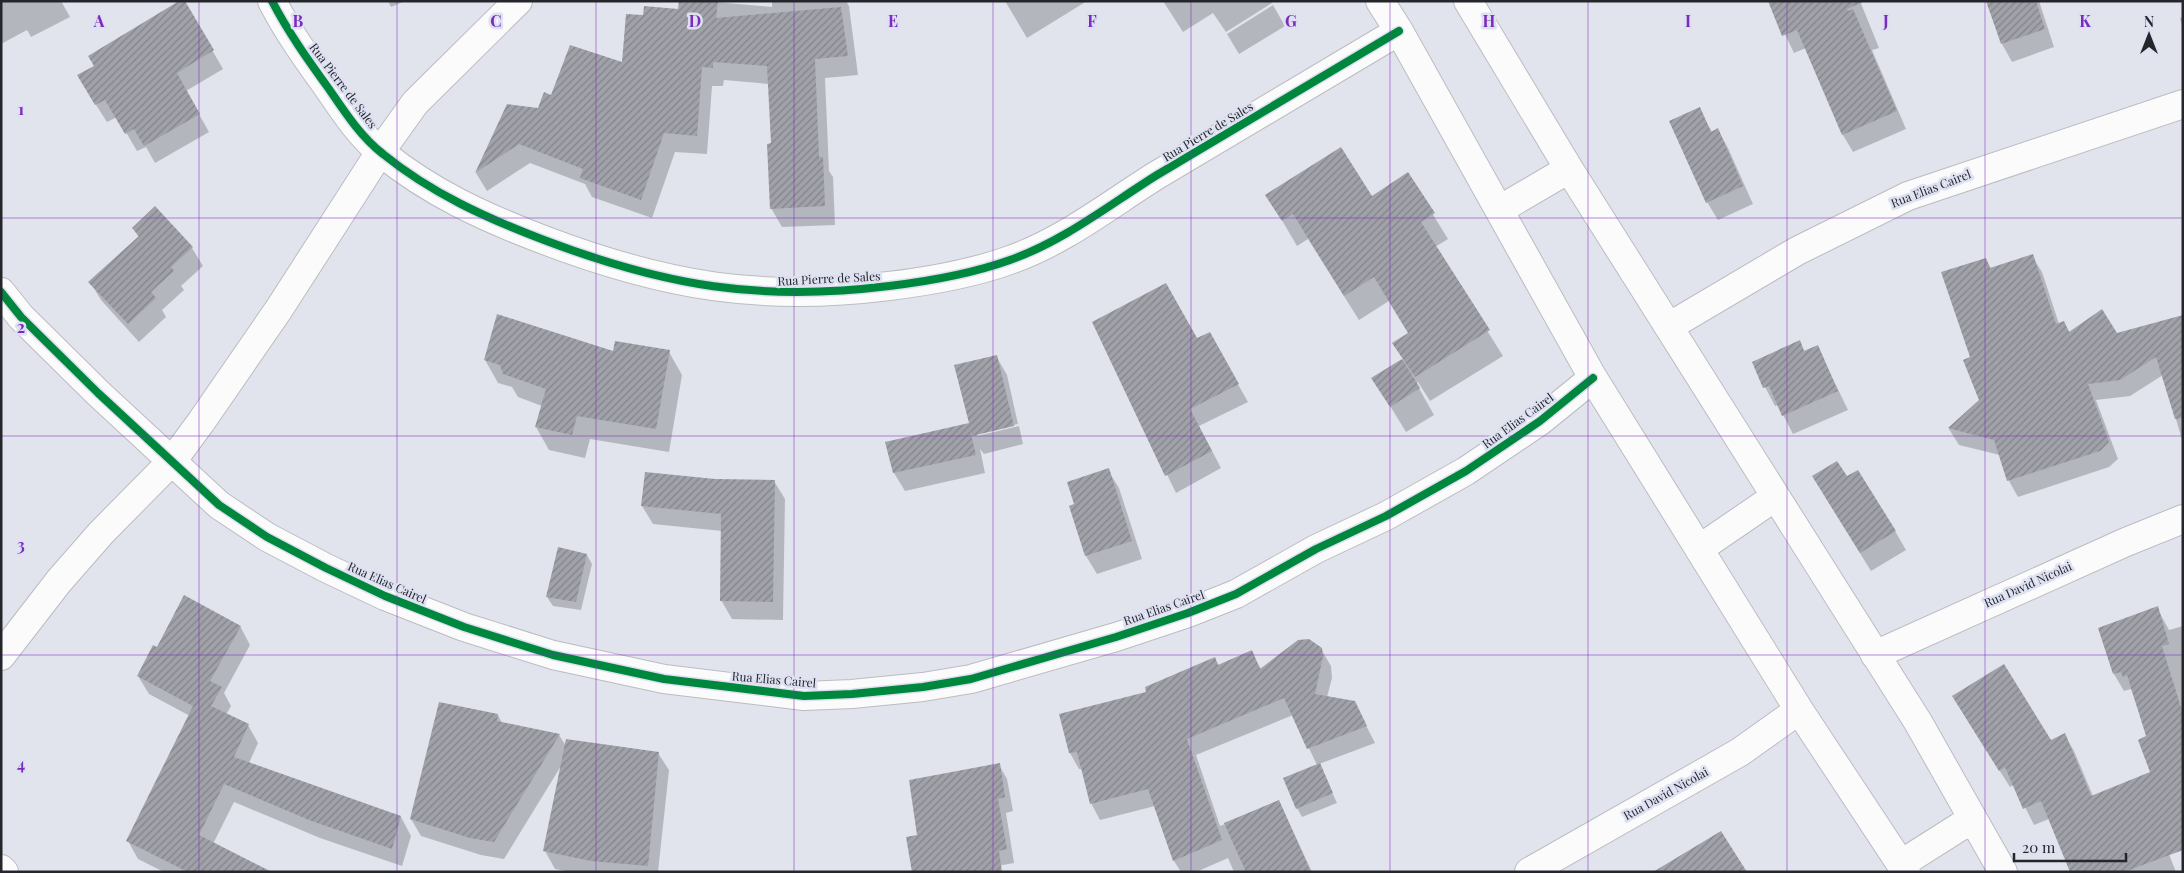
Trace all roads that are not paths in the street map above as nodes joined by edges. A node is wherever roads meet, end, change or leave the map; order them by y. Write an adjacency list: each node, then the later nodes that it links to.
1 (272, 1): 7 (street, Rua Pierre de Sales)
2 (518, 1): 7 (street)
3 (1380, 1): 5 (street)
4 (1468, 1): 8 (street)
5 (1399, 31): 7 (street, Rua Pierre de Sales); 9 (street)
6 (2183, 104): 11 (street, Rua Elias Cairel)
7 (380, 152): 13 (street)
8 (1569, 169): 9 (street); 11 (street)
9 (1499, 210): 12 (street)
10 (1, 292): 13 (street, Rua Elias Cairel)
11 (1670, 326): 14 (street)
12 (1593, 378): 13 (street, Rua Elias Cairel); 16 (street)
13 (173, 460): 17 (street)
14 (1776, 497): 16 (street); 18 (street)
15 (2183, 519): 18 (street, Rua David Nicolai)
16 (1699, 550): 19 (street)
17 (1, 656)
18 (1875, 656): 20 (street)
19 (1799, 710): 21 (street); 24 (street, Rua David Nicolai)
20 (1972, 819): 21 (street); 25 (street)
21 (1904, 868)
22 (1, 869): 23 (street)
23 (4, 872)
24 (1529, 872)
25 (2003, 872)

